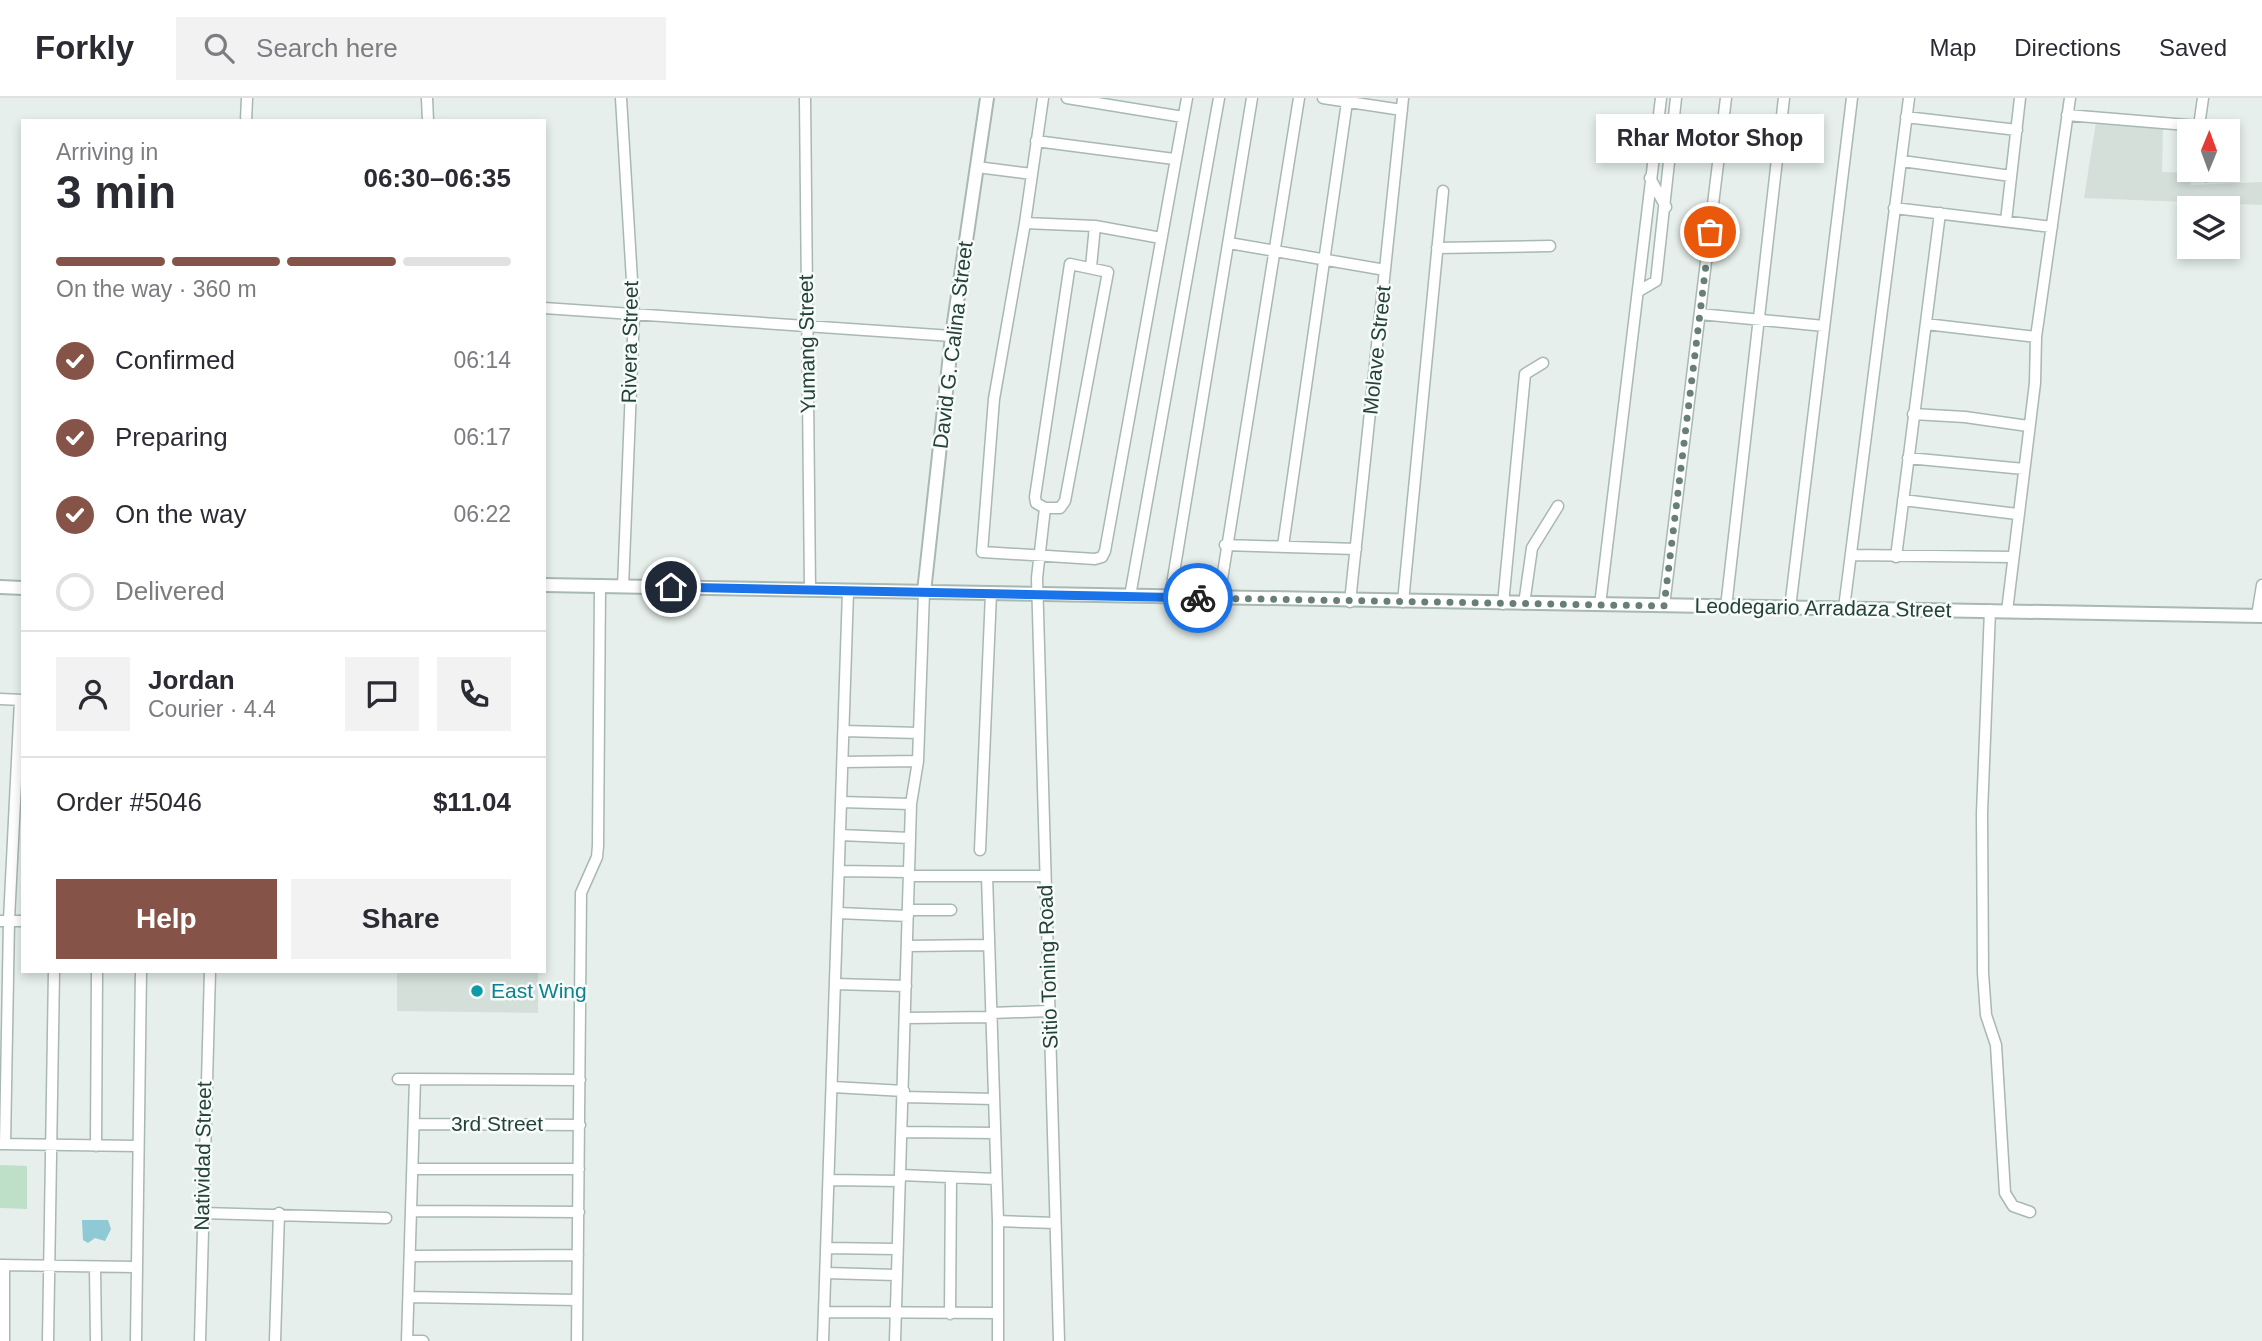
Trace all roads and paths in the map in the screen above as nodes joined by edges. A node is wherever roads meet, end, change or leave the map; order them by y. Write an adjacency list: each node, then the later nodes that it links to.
1 (247, 98): 28 (street)
2 (427, 98): 29 (street)
3 (621, 98): 60 (street, Rivera Street)
4 (805, 98): 64 (street, Yumang Street)
5 (987, 98): 36 (street, David G. Calina Street)
6 (1043, 98): 33 (street)
7 (1067, 98): 26 (street)
8 (1187, 98): 26 (street)
9 (1219, 98): 95 (street)
10 (1252, 98): 49 (street)
11 (1299, 98): 53 (street)
12 (1324, 98): 23 (street)
13 (1403, 98): 24 (street, Molave Street)
14 (1661, 98): 39 (street)
15 (1676, 98): 41 (street)
16 (1726, 98): 61 (street)
17 (1784, 98): 62 (street)
18 (1852, 98): 65 (street)
19 (1909, 98): 27 (street)
20 (2020, 98): 32 (street)
21 (2070, 98): 25 (street)
22 (2203, 98): 30 (street)
23 (1346, 102): 24 (street); 55 (street)
24 (1402, 110): 57 (street, Molave Street)
25 (2067, 115): 31 (street); 47 (street)
26 (1183, 117): 34 (street)
27 (1906, 117): 32 (street); 35 (street)
28 (246, 119)
29 (428, 119)
30 (2202, 119)
31 (2177, 126)
32 (2017, 130): 37 (street)
33 (1037, 141): 34 (street); 38 (street)
34 (1174, 159): 48 (street)
35 (1902, 161): 37 (street); 42 (street)
36 (977, 171): 38 (street); 66 (street, David G. Calina Street)
37 (2011, 176): 44 (street)
38 (1032, 177): 45 (street)
39 (1650, 178): 41 (street); 50 (street)
40 (1443, 191): 52 (street)
41 (1666, 208): 54 (street)
42 (1894, 208): 43 (street); 80 (street)
43 (1940, 213): 44 (street); 63 (street)
44 (2006, 221): 47 (street)
45 (1025, 223): 46 (street); 81 (street)
46 (1096, 226): 48 (street); 56 (street)
47 (2052, 227): 67 (street)
48 (1161, 239): 81 (street)
49 (1229, 243): 53 (street); 96 (street)
50 (1643, 244): 54 (street); 58 (street)
51 (1550, 246): 52 (street)
52 (1437, 248): 99 (street)
53 (1275, 252): 55 (street); 77 (street)
54 (1660, 257): 58 (street)
55 (1326, 260): 57 (street); 78 (street)
56 (1091, 267): 75 (street); 75 (street)
57 (1385, 270): 79 (street, Molave Street)
58 (1639, 290): 102 (street)
59 (546, 308): 60 (street)
60 (634, 314): 64 (street); 88 (street, Rivera Street)
61 (1700, 314): 62 (street); 103 (street)
62 (1760, 321): 65 (street); 104 (street)
63 (1926, 324): 67 (street); 69 (street)
64 (807, 326): 66 (street); 90 (street, Yumang Street)
65 (1824, 326): 105 (street)
66 (952, 336): 92 (street, David G. Calina Street)
67 (2036, 337): 70 (street)
68 (1543, 363): 100 (street)
69 (1913, 414): 70 (street); 71 (street)
70 (2028, 426): 72 (street)
71 (1908, 458): 72 (street); 73 (street)
72 (2024, 469): 76 (street)
73 (1903, 499): 76 (street); 82 (street)
74 (1558, 506): 101 (street)
75 (1045, 508): 81 (street, Sitio Toning Road)
76 (2017, 514): 83 (street)
77 (1225, 545): 78 (street); 97 (street)
78 (1283, 547): 79 (street)
79 (1356, 549): 98 (street, Molave Street)
80 (1853, 555): 82 (street); 106 (street)
81 (1037, 556): 94 (street, Sitio Toning Road)
82 (1896, 557): 83 (street)
83 (2012, 557): 108 (street)
84 (546, 585): 85 (street, Leodegario Arradaza Street)
85 (600, 586): 88 (street, Leodegario Arradaza Street); 142 (street)
86 (2262, 586): 109 (street)
87 (0, 587): 89 (street)
88 (623, 587): 90 (street, Leodegario Arradaza Street)
89 (21, 588)
90 (810, 590): 91 (street, Leodegario Arradaza Street)
91 (848, 590): 92 (street, Leodegario Arradaza Street); 112 (street)
92 (924, 592): 93 (street, Leodegario Arradaza Street); 113 (street)
93 (991, 593): 94 (street, Leodegario Arradaza Street); 120 (street)
94 (1039, 593): 95 (street, Leodegario Arradaza Street); 124 (street, Sitio Toning Road)
95 (1130, 596): 96 (street, Leodegario Arradaza Street)
96 (1170, 597): 97 (street, Leodegario Arradaza Street)
97 (1219, 598): 98 (street, Leodegario Arradaza Street)
98 (1350, 602): 99 (street, Leodegario Arradaza Street)
99 (1403, 603): 100 (street, Leodegario Arradaza Street)
100 (1503, 604): 101 (street, Leodegario Arradaza Street)
101 (1524, 604): 102 (street, Leodegario Arradaza Street)
102 (1600, 605): 103 (street, Leodegario Arradaza Street)
103 (1664, 606): 104 (street, Leodegario Arradaza Street)
104 (1726, 607): 105 (street, Leodegario Arradaza Street)
105 (1790, 608): 106 (street, Leodegario Arradaza Street)
106 (1844, 608): 107 (street, Leodegario Arradaza Street)
107 (1990, 610): 108 (street, Leodegario Arradaza Street); 162 (street)
108 (2007, 611): 109 (street, Leodegario Arradaza Street)
109 (2259, 616)
110 (0, 699): 111 (street)
111 (21, 700): 128 (street)
112 (844, 731): 113 (street); 115 (street)
113 (919, 733): 114 (street)
114 (918, 761): 115 (street); 117 (street)
115 (843, 762): 116 (street)
116 (841, 802): 117 (street); 118 (street)
117 (911, 804): 119 (street)
118 (840, 835): 119 (street); 121 (street)
119 (910, 838): 122 (street)
120 (981, 850)
121 (839, 871): 122 (street); 127 (street)
122 (909, 874): 123 (street); 126 (street)
123 (987, 876): 124 (street); 129 (street)
124 (1045, 876): 137 (street, Sitio Toning Road)
125 (950, 910): 126 (street)
126 (908, 913): 127 (street); 130 (street)
127 (838, 914): 135 (street)
128 (5, 920): 150 (street)
129 (989, 945): 130 (street); 138 (street)
130 (907, 946): 136 (street)
131 (54, 973): 151 (street)
132 (97, 973): 152 (street)
133 (141, 973): 153 (street)
134 (210, 973): 163 (street, Natividad Street)
135 (835, 984): 136 (street); 143 (street)
136 (906, 986): 139 (street)
137 (1049, 1011): 138 (street); 167 (street, Sitio Toning Road)
138 (991, 1015): 139 (street); 145 (street)
139 (906, 1018): 144 (street)
140 (398, 1079): 141 (street)
141 (415, 1079): 142 (street); 146 (street)
142 (580, 1080): 147 (street)
143 (833, 1087): 144 (street); 159 (street)
144 (904, 1094): 145 (street); 148 (street)
145 (994, 1099): 149 (street)
146 (414, 1124): 147 (street, 3rd Street); 154 (street)
147 (580, 1125): 155 (street)
148 (903, 1132): 149 (street); 156 (street)
149 (995, 1133): 158 (street)
150 (2, 1144): 151 (street)
151 (51, 1144): 152 (street); 173 (street)
152 (96, 1146): 153 (street)
153 (137, 1146): 175 (street)
154 (414, 1169): 155 (street); 160 (street)
155 (579, 1169): 161 (street)
156 (901, 1178): 157 (street); 159 (street); 169 (street)
157 (951, 1178): 158 (street); 183 (street)
158 (996, 1179): 166 (street)
159 (829, 1180): 168 (street)
160 (413, 1211): 161 (street); 171 (street)
161 (579, 1212): 170 (street)
162 (2030, 1212)
163 (202, 1213): 164 (street); 188 (street, Natividad Street)
164 (279, 1213): 165 (street); 189 (street)
165 (386, 1218)
166 (998, 1221): 167 (street); 181 (street)
167 (1055, 1223): 196 (street, Sitio Toning Road)
168 (827, 1248): 169 (street); 176 (street)
169 (896, 1249): 177 (street)
170 (578, 1255): 171 (street); 179 (street)
171 (411, 1256): 178 (street)
172 (2, 1265): 173 (street); 184 (street)
173 (48, 1266): 174 (street); 185 (street)
174 (95, 1267): 175 (street); 186 (street)
175 (135, 1267): 187 (street)
176 (826, 1273): 177 (street); 180 (street)
177 (896, 1275): 182 (street)
178 (409, 1297): 179 (street); 190 (street)
179 (578, 1300): 192 (street)
180 (824, 1312): 182 (street); 193 (street)
181 (997, 1313): 183 (street); 195 (street)
182 (895, 1314): 183 (street); 194 (street)
183 (950, 1314)
184 (4, 1341)
185 (48, 1341)
186 (96, 1341)
187 (136, 1341)
188 (200, 1341)
189 (275, 1341)
190 (407, 1341): 191 (street)
191 (423, 1341)
192 (577, 1341)
193 (823, 1341)
194 (895, 1341)
195 (998, 1341)
196 (1059, 1341)

